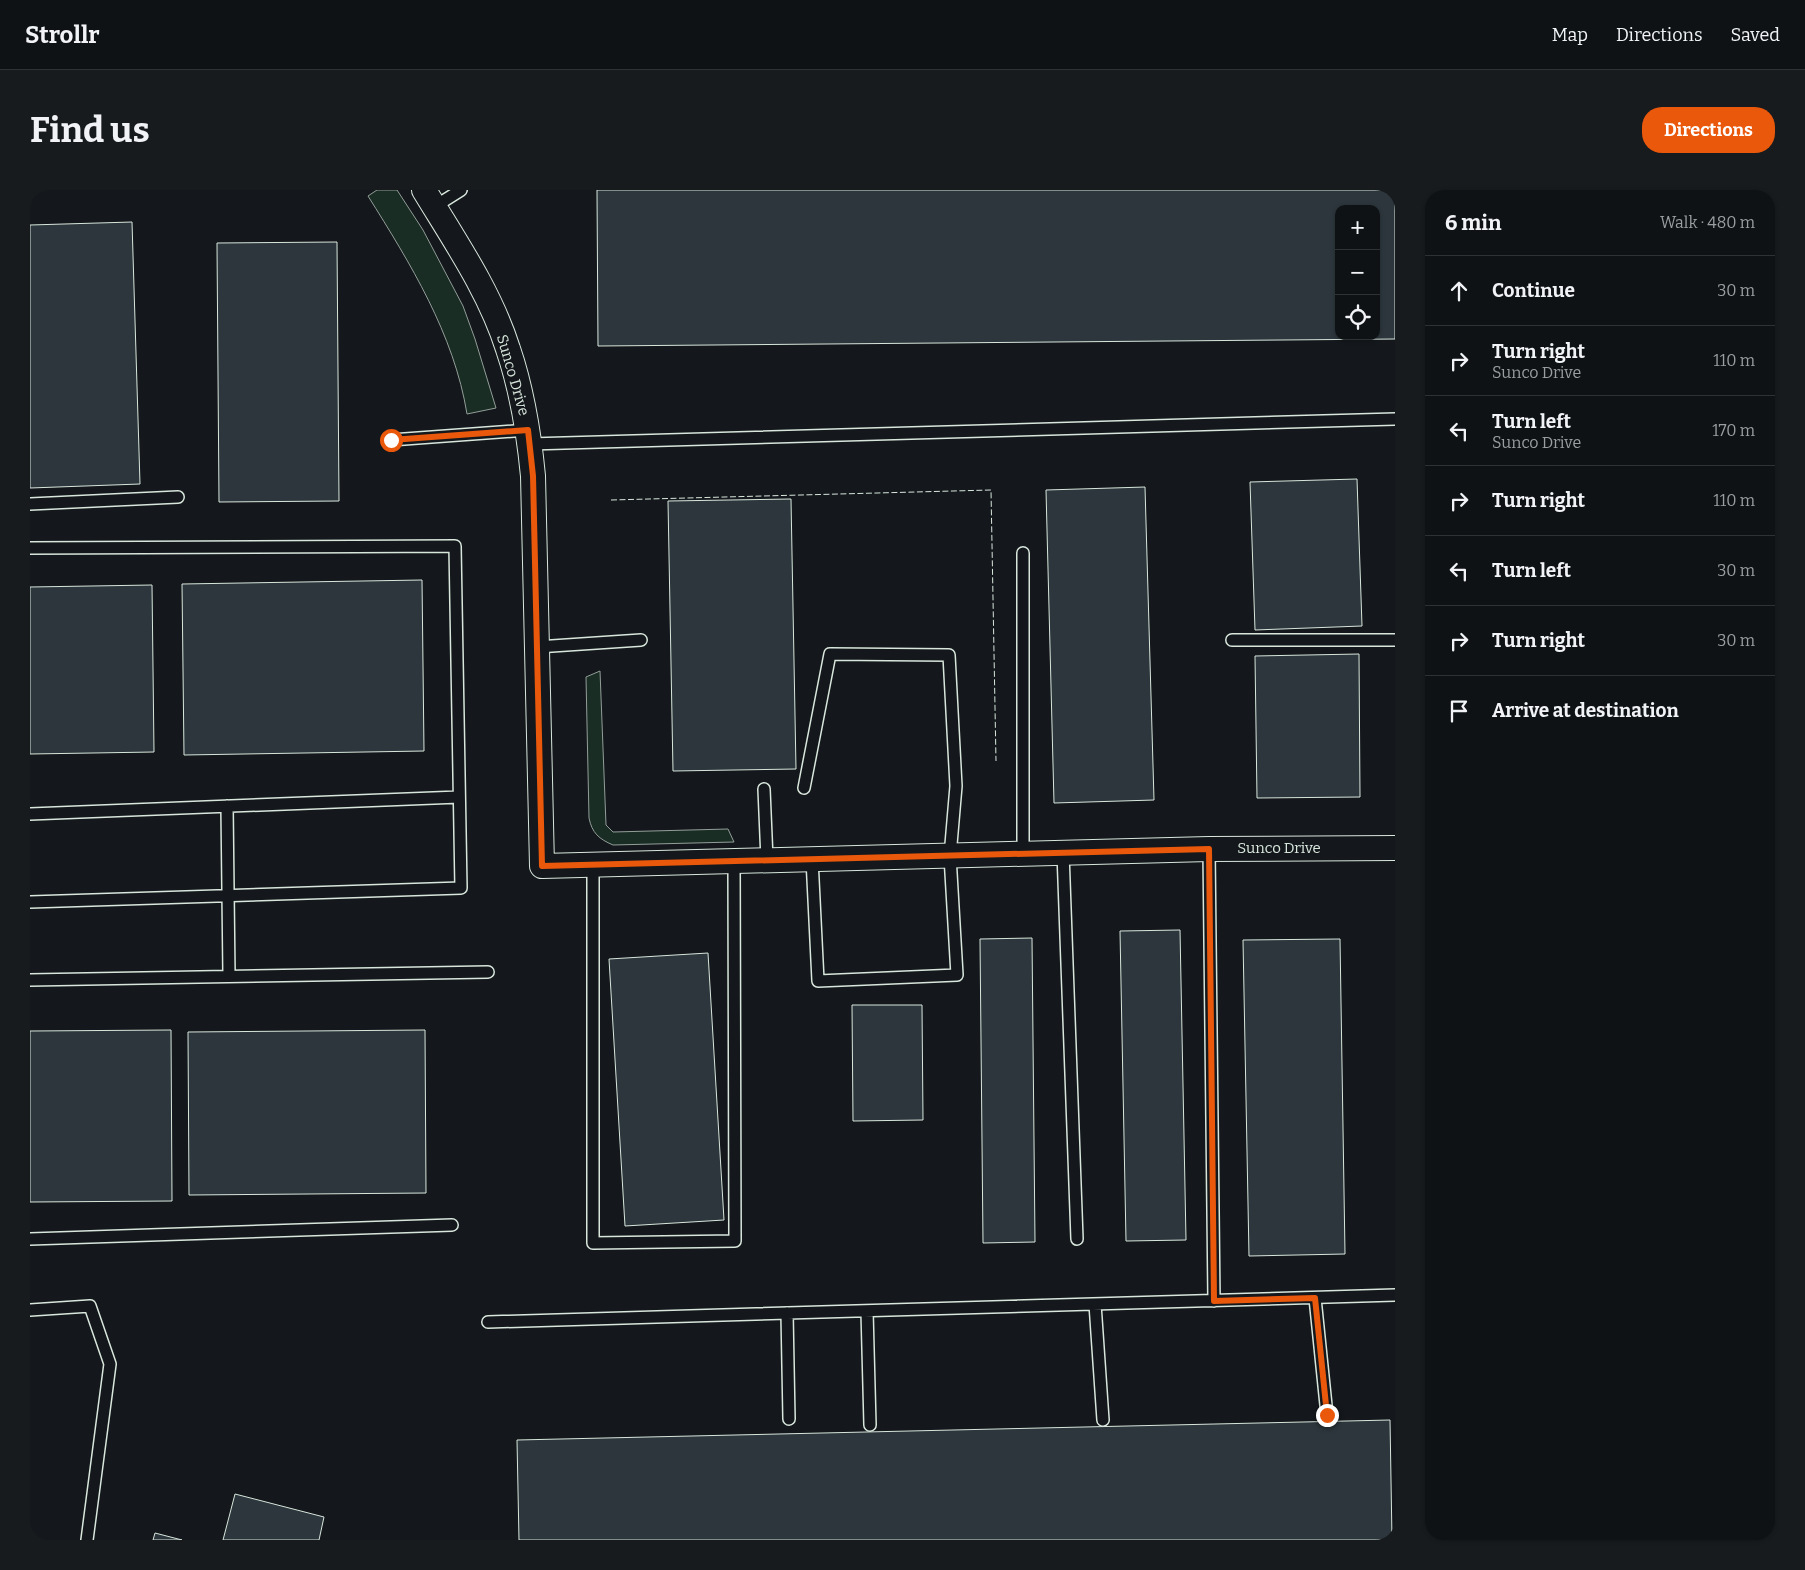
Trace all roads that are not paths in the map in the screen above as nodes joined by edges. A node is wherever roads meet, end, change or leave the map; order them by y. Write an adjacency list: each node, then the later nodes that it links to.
1 (461, 190): 2 (lane)
2 (429, 198): 4 (street, Sunco Drive)
3 (1395, 419): 4 (lane)
4 (529, 437): 5 (lane); 13 (street, Sunco Drive)
5 (391, 440)
6 (178, 497): 7 (lane)
7 (30, 504)
8 (30, 548): 16 (lane)
9 (1024, 553): 22 (lane)
10 (640, 640): 13 (lane)
11 (1232, 640): 12 (lane)
12 (1395, 640)
13 (537, 647): 27 (street, Sunco Drive)
14 (804, 788): 23 (lane)
15 (764, 789): 25 (lane)
16 (459, 797): 17 (lane); 28 (lane)
17 (227, 806): 18 (lane); 28 (lane)
18 (30, 814)
19 (1395, 848): 20 (street, Sunco Drive)
20 (1209, 849): 21 (street, Sunco Drive); 38 (lane)
21 (1063, 852): 22 (street, Sunco Drive); 35 (lane)
22 (1023, 854): 23 (street, Sunco Drive)
23 (950, 856): 24 (street, Sunco Drive); 24 (lane)
24 (812, 859): 25 (street, Sunco Drive)
25 (767, 860): 26 (street, Sunco Drive)
26 (734, 861): 27 (street, Sunco Drive); 27 (lane)
27 (593, 864)
28 (228, 896): 29 (lane); 31 (lane)
29 (30, 902)
30 (488, 972): 31 (lane)
31 (229, 976): 32 (lane)
32 (30, 980)
33 (452, 1225): 34 (lane)
34 (30, 1239)
35 (1077, 1239)
36 (1395, 1294): 37 (lane)
37 (1315, 1298): 38 (lane); 44 (lane)
38 (1214, 1301): 39 (lane)
39 (1094, 1304): 41 (lane); 46 (lane)
40 (30, 1310): 48 (lane)
41 (867, 1311): 42 (lane); 47 (lane)
42 (787, 1313): 43 (lane); 45 (lane)
43 (488, 1322)
44 (1327, 1415)
45 (789, 1419)
46 (1103, 1420)
47 (870, 1424)
48 (87, 1540)

